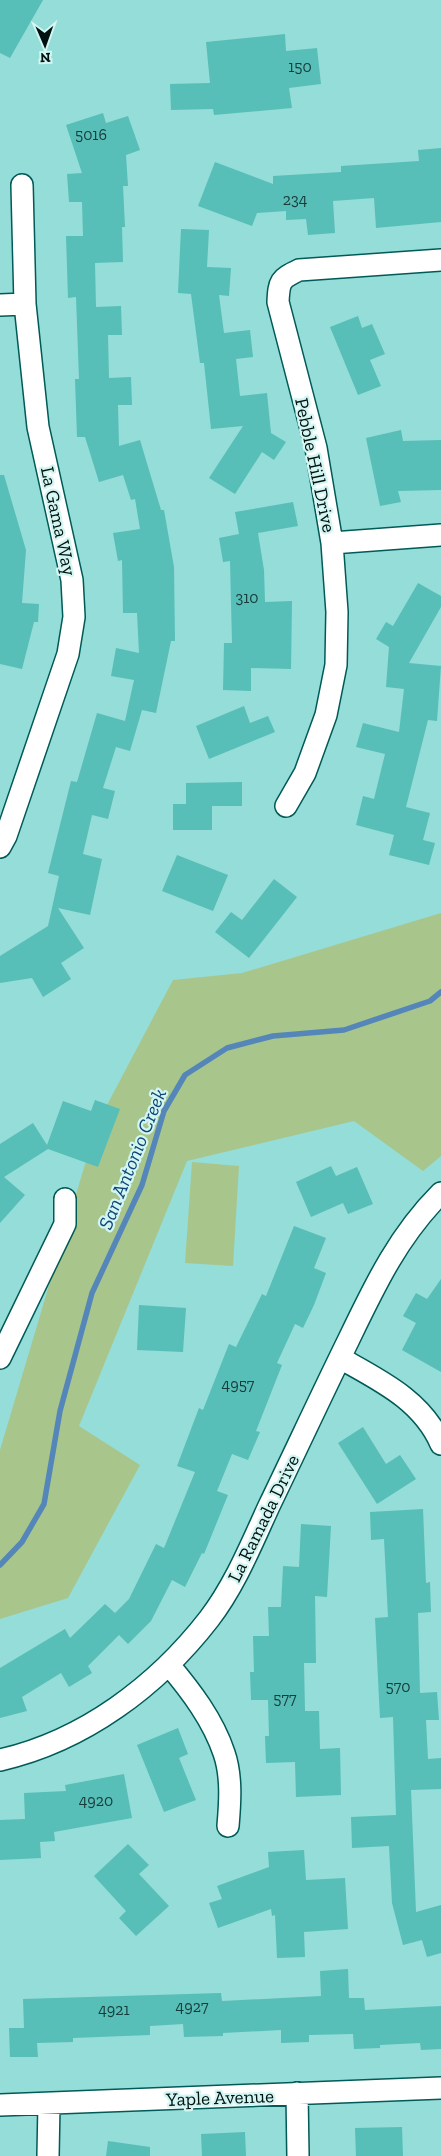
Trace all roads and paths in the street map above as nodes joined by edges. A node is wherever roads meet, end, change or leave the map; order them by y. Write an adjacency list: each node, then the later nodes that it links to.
1 (22, 186): 3 (street, La Gama Way)
2 (441, 260): 6 (street, Pebble Hill Drive)
3 (24, 304): 4 (street); 8 (street, La Gama Way)
4 (0, 305)
5 (441, 535): 6 (street)
6 (332, 543): 7 (street, Pebble Hill Drive)
7 (286, 806)
8 (0, 847)
9 (441, 1193): 12 (street, La Ramada Drive)
10 (66, 1199): 11 (street)
11 (0, 1358)
12 (340, 1358): 13 (street); 14 (street, La Ramada Drive)
13 (441, 1444)
14 (169, 1665): 15 (street, La Ramada Drive); 16 (street)
15 (0, 1760)
16 (228, 1826)
17 (441, 2088): 18 (street, Yaple Avenue)
18 (297, 2093): 19 (street, Yaple Avenue); 22 (street)
19 (49, 2104): 20 (street, Yaple Avenue); 21 (street)
20 (0, 2105)
21 (48, 2156)
22 (298, 2156)

